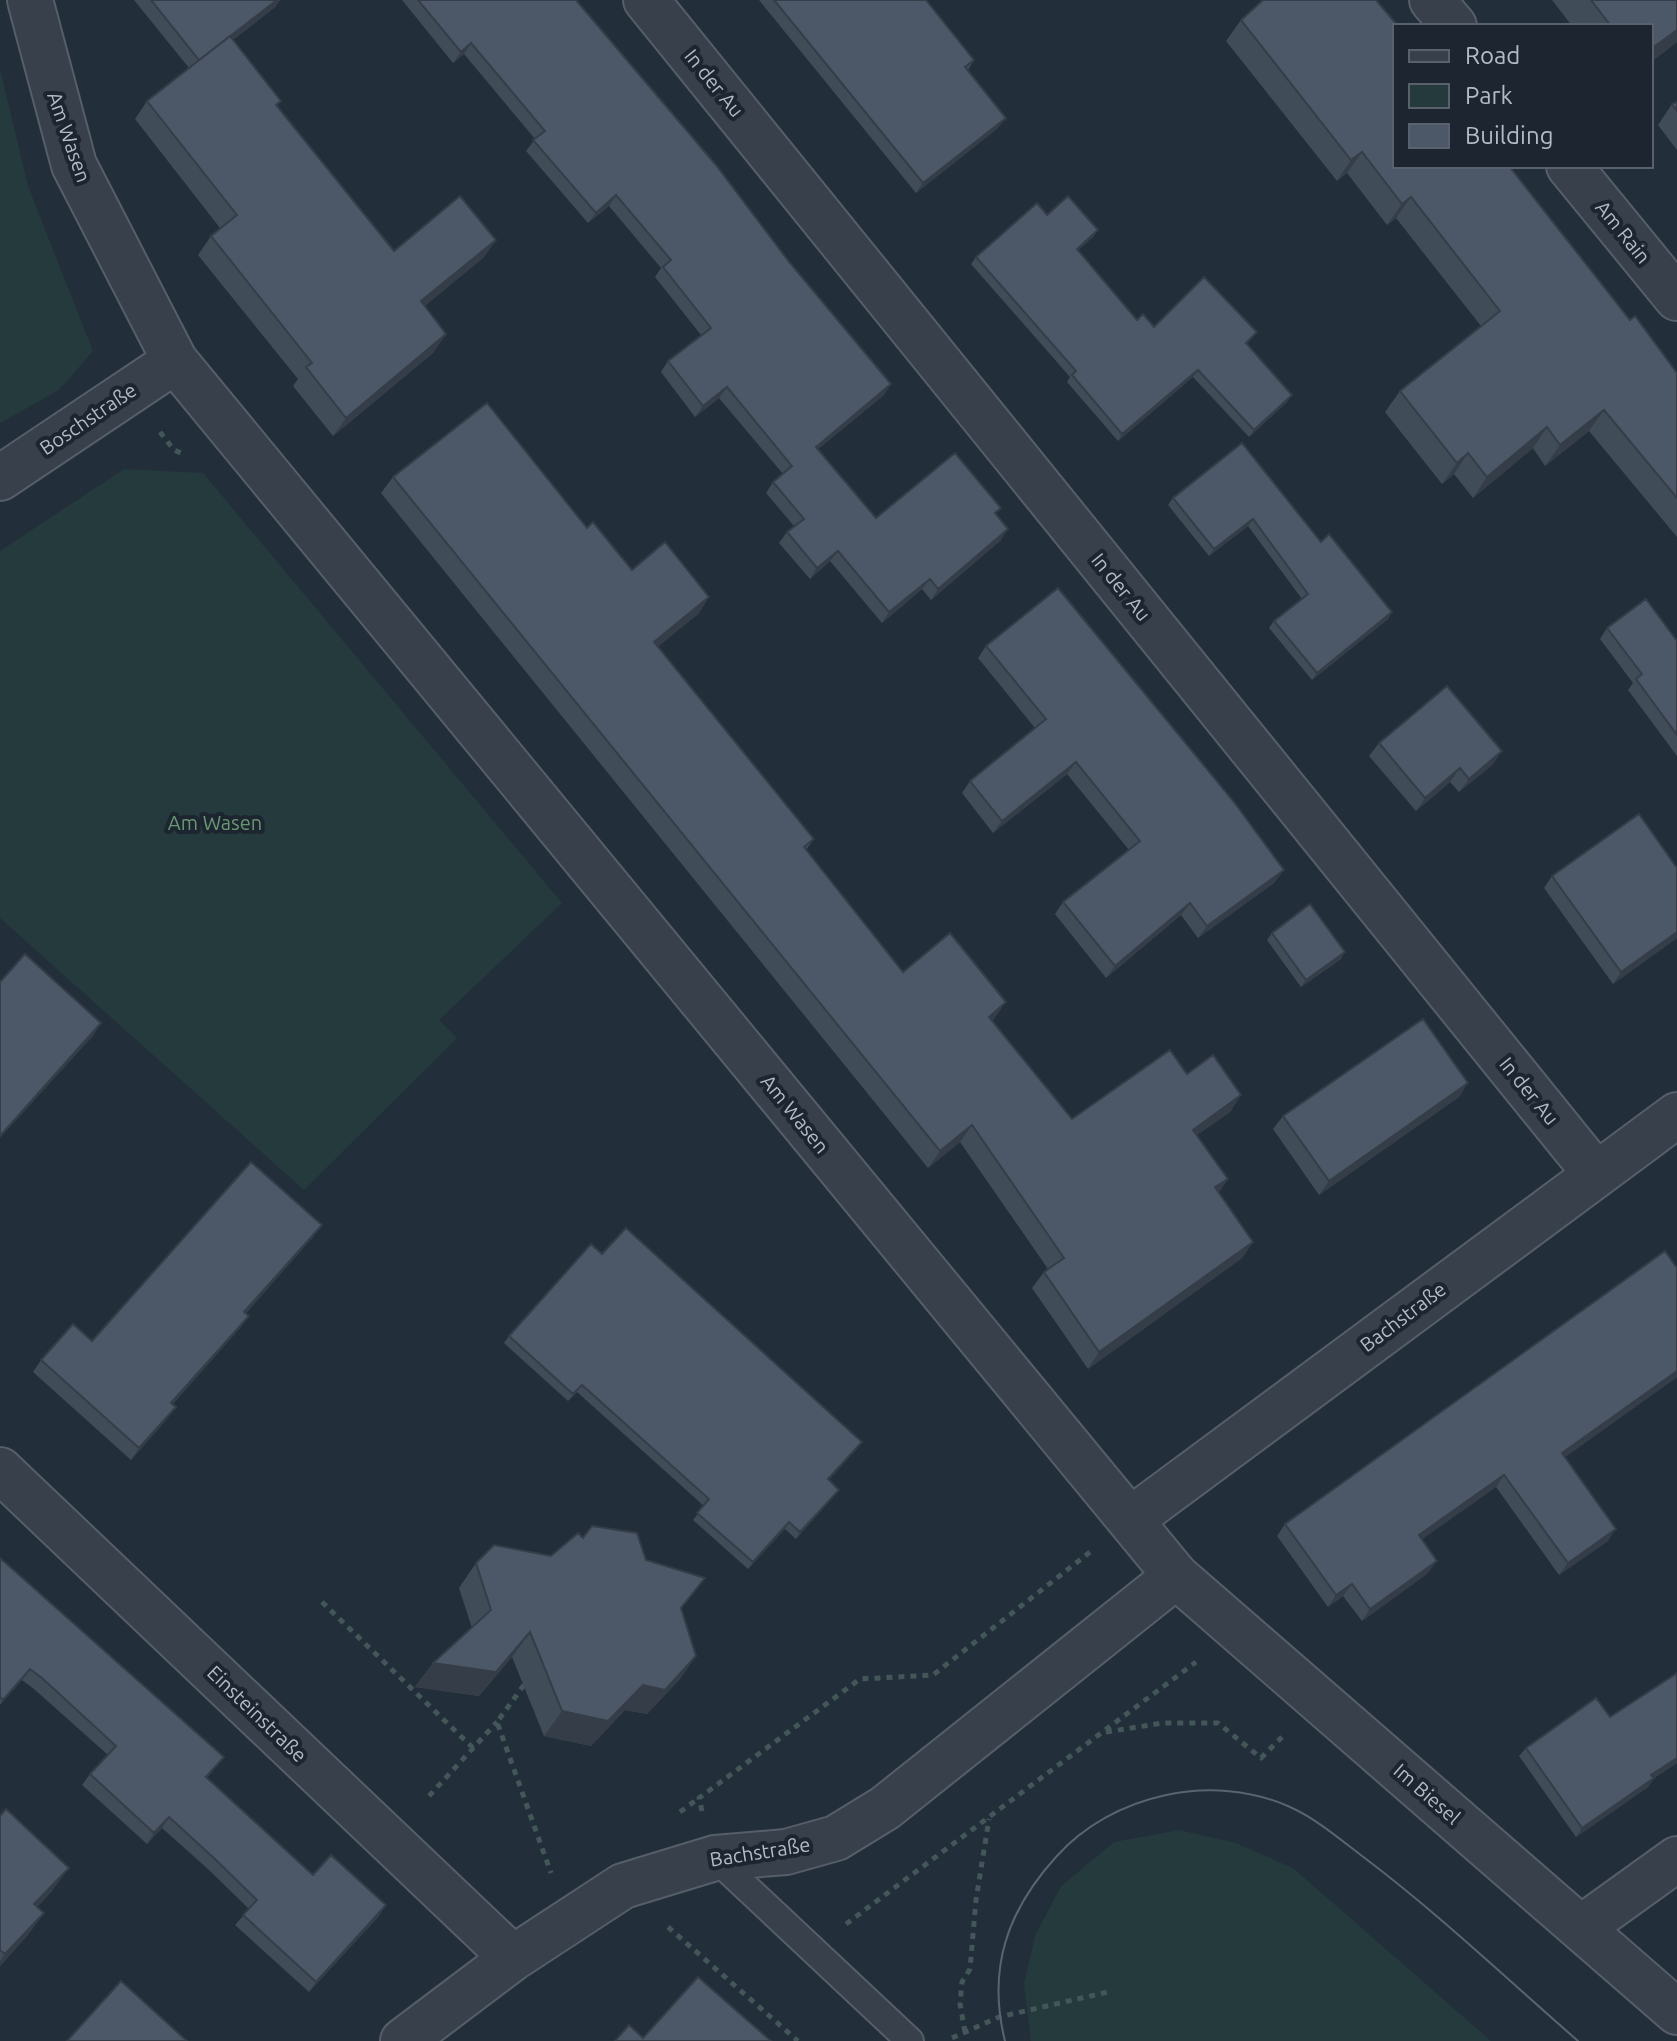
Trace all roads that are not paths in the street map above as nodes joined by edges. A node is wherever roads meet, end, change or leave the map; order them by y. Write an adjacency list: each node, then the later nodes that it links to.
1 (30, 0): 7 (street, Am Wasen)
2 (646, 0): 10 (street, In der Au)
3 (1432, 0): 4 (street)
4 (1452, 24)
5 (1571, 168): 6 (street, Am Rain)
6 (1677, 298)
7 (175, 361): 8 (street, Boschstraße); 12 (street, Am Wasen)
8 (0, 478)
9 (1677, 1115): 10 (street, Bachstraße)
10 (1596, 1174): 12 (street, Bachstraße)
11 (0, 1470): 17 (street, Einsteinstraße)
12 (1130, 1520): 13 (street, Am Wasen)
13 (1176, 1576): 14 (street, Bachstraße); 16 (street, Im Biesel)
14 (715, 1858): 17 (street, Bachstraße); 20 (lane)
15 (1677, 1859): 16 (street)
16 (1581, 1928): 18 (street, Im Biesel)
17 (513, 1958): 19 (street, Bachstraße)
18 (1677, 2012)
19 (403, 2041)
20 (910, 2041)

